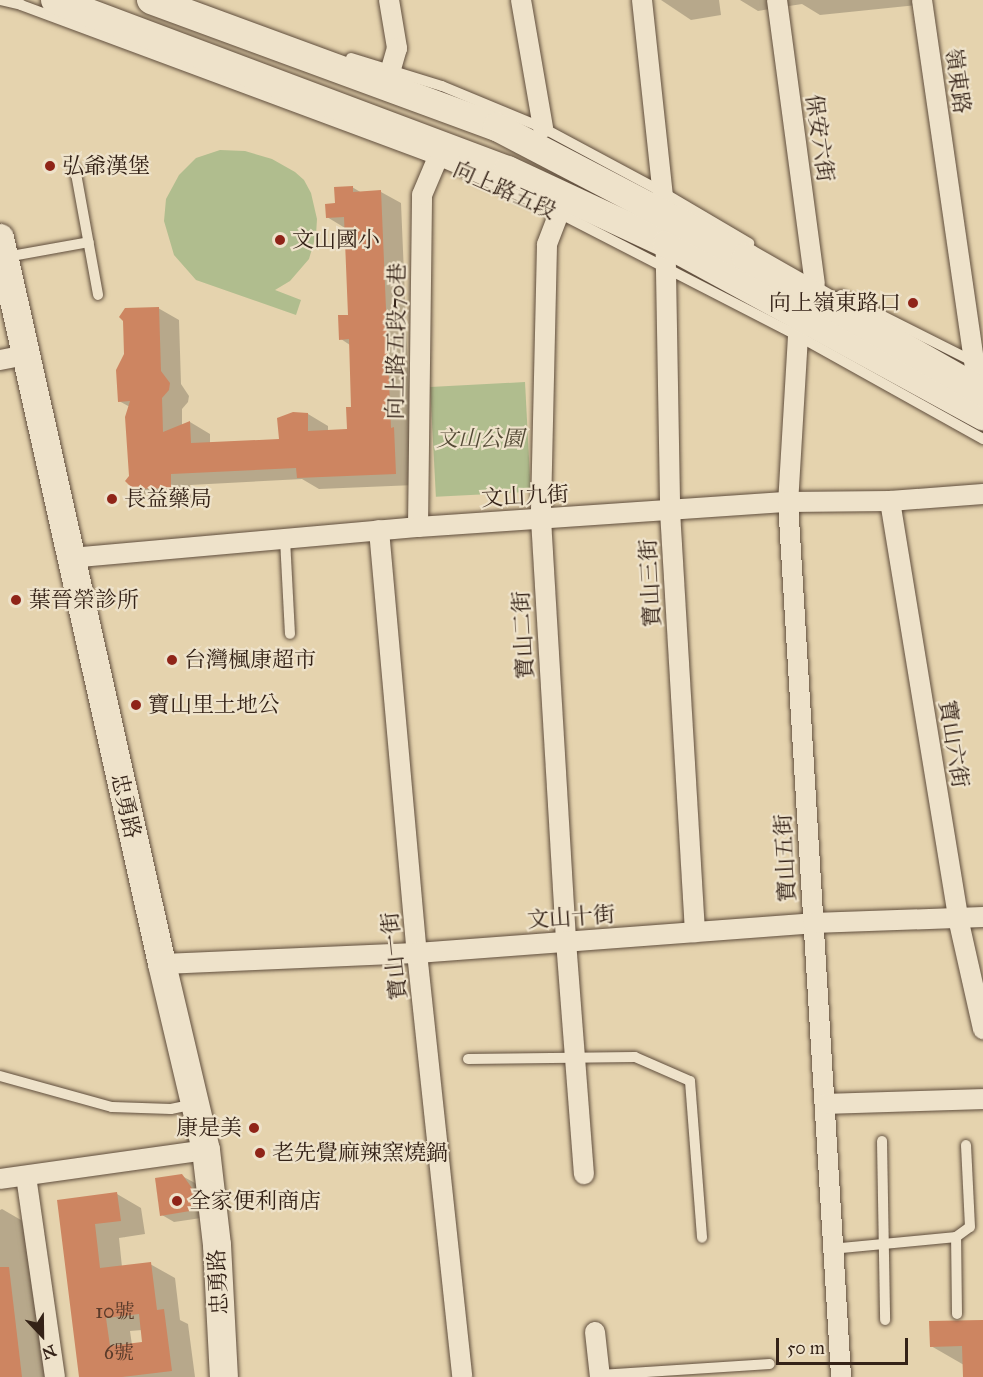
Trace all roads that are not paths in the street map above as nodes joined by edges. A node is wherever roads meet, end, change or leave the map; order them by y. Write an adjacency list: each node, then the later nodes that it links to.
1 (0, 0): 12 (lane, 向上路五段)
2 (55, 0): 15 (main road, 向上路五段)
3 (151, 0): 15 (main road, 向上路五段)
4 (389, 0): 10 (street)
5 (521, 0): 11 (street)
6 (642, 0): 15 (street, 寶山三街)
7 (777, 0): 19 (street, 保安六街)
8 (922, 0): 23 (street, 嶺東路)
9 (336, 53): 10 (lane, 向上路五段)
10 (390, 72): 11 (lane, 向上路五段)
11 (543, 128): 15 (lane, 向上路五段)
12 (437, 160): 14 (lane, 向上路五段); 29 (street, 向上路五段70巷)
13 (75, 168): 16 (lane)
14 (559, 213): 15 (lane, 向上路五段); 28 (street, 寶山二街)
15 (666, 230): 17 (lane, 向上路五段); 21 (lane, 向上路五段); 23 (main road, 向上路五段); 27 (street, 寶山三街)
16 (89, 242): 18 (lane); 20 (lane)
17 (755, 247)
18 (2, 248): 22 (main road, 忠勇路)
19 (810, 280): 23 (lane)
20 (98, 295)
21 (798, 336): 23 (lane, 向上路五段); 26 (street, 寶山五街)
22 (12, 357): 32 (main road, 忠勇路)
23 (981, 400)
24 (983, 494): 25 (street, 文山九街)
25 (890, 501): 26 (street, 文山九街); 35 (street, 寶山六街)
26 (788, 502): 27 (street, 文山九街); 36 (street, 寶山五街)
27 (670, 511): 28 (street, 文山九街); 37 (street, 寶山三街)
28 (541, 519): 29 (street, 文山九街); 38 (street, 寶山二街)
29 (418, 527): 30 (street, 文山九街)
30 (379, 530): 31 (street, 文山九街); 39 (street, 寶山一街)
31 (285, 538): 32 (street, 文山九街); 33 (lane)
32 (70, 558): 40 (main road, 忠勇路)
33 (290, 634)
34 (983, 917): 35 (street, 文山十街)
35 (958, 918): 36 (street, 文山十街); 41 (street, 寶山六街)
36 (813, 922): 37 (street, 文山十街); 47 (street, 寶山五街)
37 (695, 932): 38 (street, 文山十街)
38 (566, 941): 39 (street, 文山十街); 42 (street, 寶山二街)
39 (417, 953): 40 (street, 文山十街); 65 (street, 寶山一街)
40 (162, 964): 46 (main road, 忠勇路)
41 (983, 1029)
42 (576, 1056): 43 (lane); 51 (street, 寶山二街); 55 (lane)
43 (468, 1059)
44 (0, 1076): 46 (lane)
45 (983, 1098): 47 (street)
46 (195, 1104): 50 (main road, 忠勇路)
47 (825, 1104): 57 (street, 寶山五街)
48 (882, 1141): 56 (lane)
49 (966, 1145): 54 (lane)
50 (207, 1150): 52 (street); 64 (main road, 忠勇路)
51 (584, 1174)
52 (26, 1176): 53 (street); 63 (street)
53 (0, 1179)
54 (956, 1237): 56 (lane); 58 (lane)
55 (702, 1238)
56 (885, 1244): 57 (lane); 59 (lane)
57 (831, 1249): 66 (street, 寶山五街)
58 (957, 1314)
59 (885, 1320)
60 (595, 1332): 62 (street)
61 (770, 1364): 62 (lane)
62 (600, 1376)
63 (55, 1377)
64 (224, 1377)
65 (462, 1377)
66 (841, 1377)

